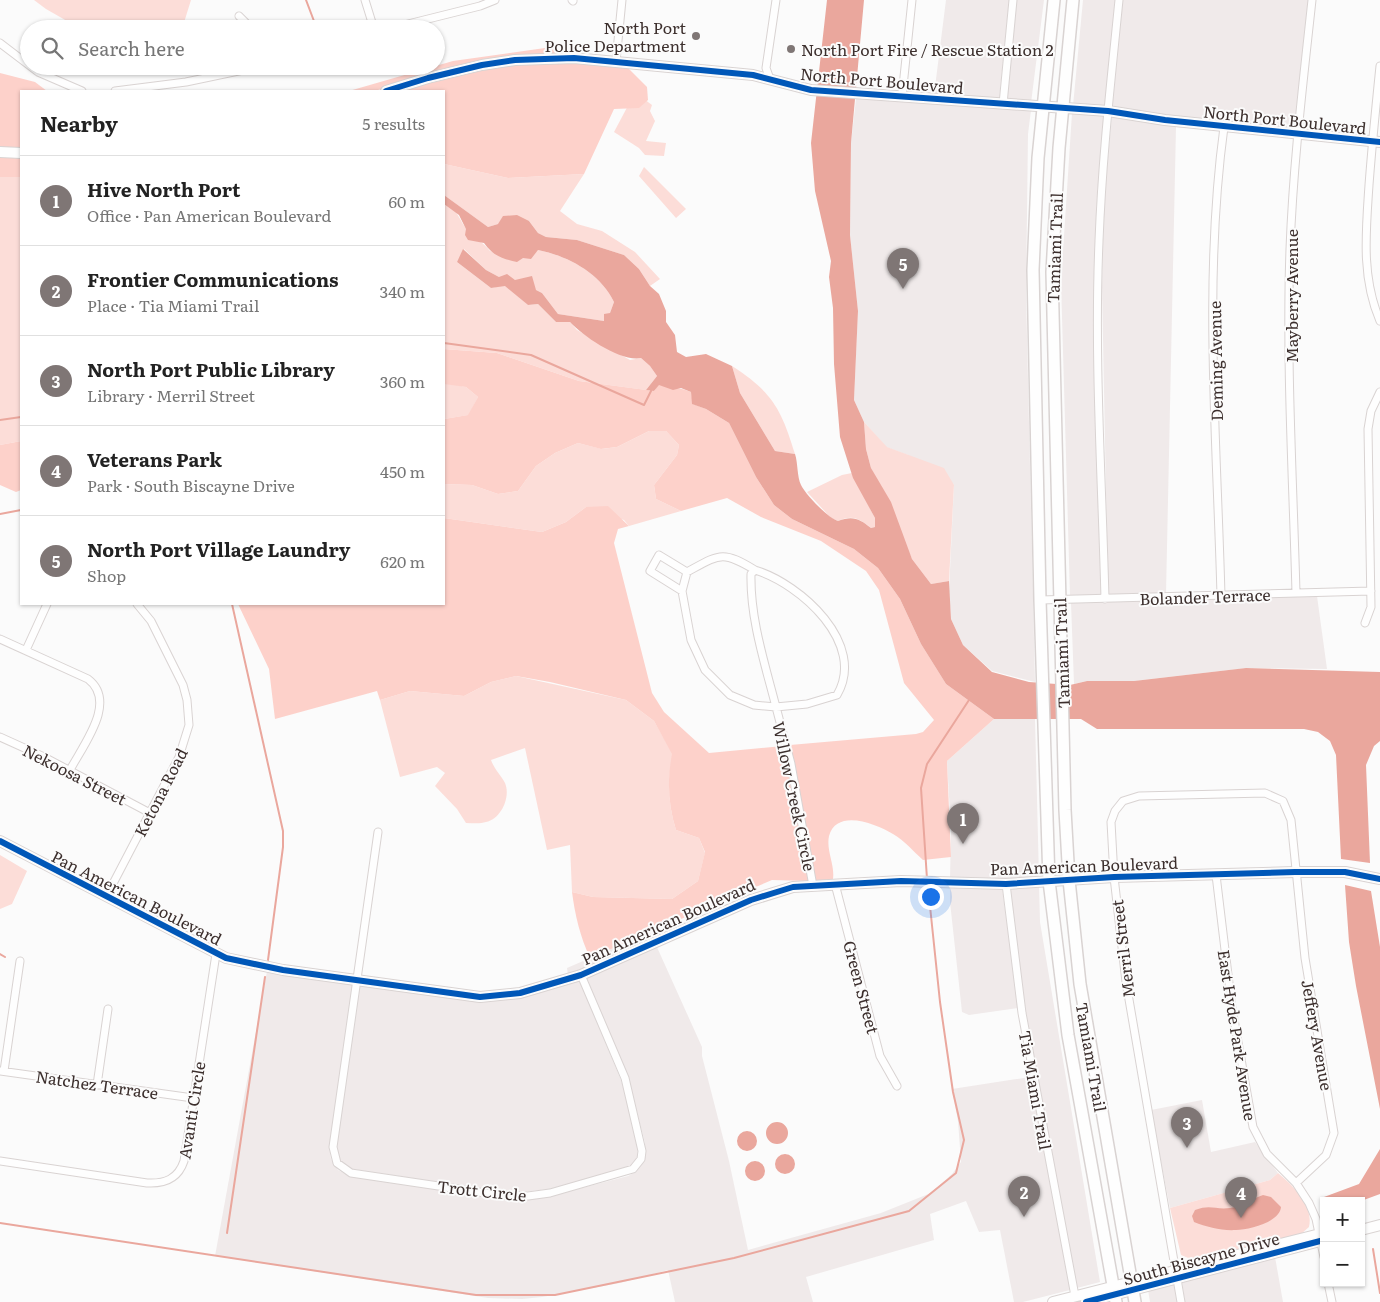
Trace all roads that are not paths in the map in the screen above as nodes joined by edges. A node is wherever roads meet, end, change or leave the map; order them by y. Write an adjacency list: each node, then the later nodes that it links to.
1 (495, 0): 14 (street)
2 (622, 0): 17 (street)
3 (776, 0): 23 (street)
4 (912, 0): 29 (street)
5 (1013, 0): 30 (street)
6 (1054, 0): 31 (main road, Tamiami Trail)
7 (1073, 0): 32 (main road, Tamiami Trail)
8 (1119, 0): 33 (street)
9 (1312, 0): 35 (street, Mayberry Avenue)
10 (366, 4): 13 (street)
11 (240, 16): 12 (street)
12 (244, 20)
13 (371, 20)
14 (424, 20)
15 (0, 43): 16 (street)
16 (20, 60)
17 (616, 61): 19 (street, North Port Boulevard); 23 (street, North Port Boulevard)
18 (1380, 66): 36 (street)
19 (445, 74)
20 (47, 75): 24 (street)
21 (220, 75): 27 (street)
22 (442, 75): 28 (street, North Port Boulevard)
23 (770, 79): 29 (street, North Port Boulevard)
24 (80, 90)
25 (115, 90): 26 (street)
26 (128, 90): 27 (street)
27 (136, 90)
28 (390, 90)
29 (902, 96): 30 (street, North Port Boulevard)
30 (1003, 104): 31 (street, North Port Boulevard)
31 (1043, 108): 32 (street, North Port Boulevard); 48 (main road, Tamiami Trail)
32 (1062, 108): 33 (street, North Port Boulevard); 49 (main road, Tamiami Trail)
33 (1108, 112): 34 (street, North Port Boulevard); 47 (street)
34 (1224, 126): 35 (street, North Port Boulevard); 46 (street, Deming Avenue)
35 (1298, 134): 36 (street, North Port Boulevard); 45 (street, Mayberry Avenue)
36 (1376, 142): 39 (street)
37 (0, 152): 38 (street)
38 (20, 153)
39 (1380, 321)
40 (1380, 392): 44 (street)
41 (756, 570): 42 (street, Willow Creek Circle); 55 (street, Willow Creek Circle); 55 (street, Willow Creek Circle)
42 (687, 572): 43 (street, Willow Creek Circle); 43 (street)
43 (682, 591): 55 (street, Willow Creek Circle)
44 (1371, 591): 45 (street, Bolander Terrace); 52 (street)
45 (1296, 593): 46 (street, Bolander Terrace)
46 (1221, 596): 47 (street, Bolander Terrace)
47 (1105, 599): 49 (street, Bolander Terrace)
48 (1040, 600): 49 (street, Bolander Terrace); 66 (main road, Tamiami Trail)
49 (1059, 600): 65 (main road, Tamiami Trail)
50 (47, 605): 54 (street)
51 (138, 605): 58 (street, Ketona Road)
52 (1365, 623)
53 (0, 639): 54 (street)
54 (26, 650): 57 (street)
55 (776, 707): 69 (street, Willow Creek Circle)
56 (0, 737): 57 (street, Nekoosa Street)
57 (70, 770): 58 (street, Nekoosa Street)
58 (150, 813): 70 (street, Ketona Road)
59 (378, 832): 74 (street)
60 (0, 842): 70 (street, Pan American Boulevard)
61 (1295, 872): 62 (street, Pan American Boulevard); 63 (street, Merril Street); 64 (street, Pan American Boulevard); 81 (street, Jeffery Avenue)
62 (1216, 875): 63 (street, Pan American Boulevard); 81 (street, East Hyde Park Avenue)
63 (1114, 877): 65 (street, Pan American Boulevard); 88 (street, Merril Street)
64 (1380, 879)
65 (1069, 880): 66 (street, Pan American Boulevard); 89 (main road, Tamiami Trail)
66 (1049, 881): 68 (street, Pan American Boulevard); 91 (main road, Tamiami Trail)
67 (835, 884): 68 (street, Pan American Boulevard); 69 (street, Pan American Boulevard); 78 (street, Green Street)
68 (1006, 884): 92 (street, Tia Miami Trail)
69 (813, 886): 73 (street, Pan American Boulevard)
70 (106, 897): 71 (street, Pan American Boulevard)
71 (216, 954): 74 (street, Pan American Boulevard); 79 (street, Avanti Circle)
72 (20, 961): 76 (street)
73 (581, 974): 74 (street, Pan American Boulevard); 74 (street, Trott Circle)
74 (357, 981)
75 (108, 1009): 77 (street)
76 (2, 1071): 77 (street, Natchez Terrace)
77 (97, 1084): 79 (street, Natchez Terrace)
78 (897, 1086)
79 (193, 1098): 80 (street, Avanti Circle)
80 (0, 1161)
81 (1296, 1183): 86 (street, East Hyde Park Avenue)
82 (1380, 1218): 83 (street)
83 (1365, 1222)
84 (1380, 1225): 85 (street)
85 (1365, 1229)
86 (1320, 1232)
87 (1320, 1238): 88 (street, South Biscayne Drive)
88 (1176, 1274): 89 (street, South Biscayne Drive); 96 (street, Merril Street)
89 (1132, 1285): 91 (street, South Biscayne Drive); 95 (main road, Tamiami Trail)
90 (1329, 1287): 97 (street)
91 (1114, 1294): 92 (street, South Biscayne Drive); 94 (street, South Biscayne Drive)
92 (1075, 1296): 93 (street, South Biscayne Drive)
93 (1053, 1302)
94 (1086, 1302)
95 (1135, 1302)
96 (1181, 1302)
97 (1332, 1302)

